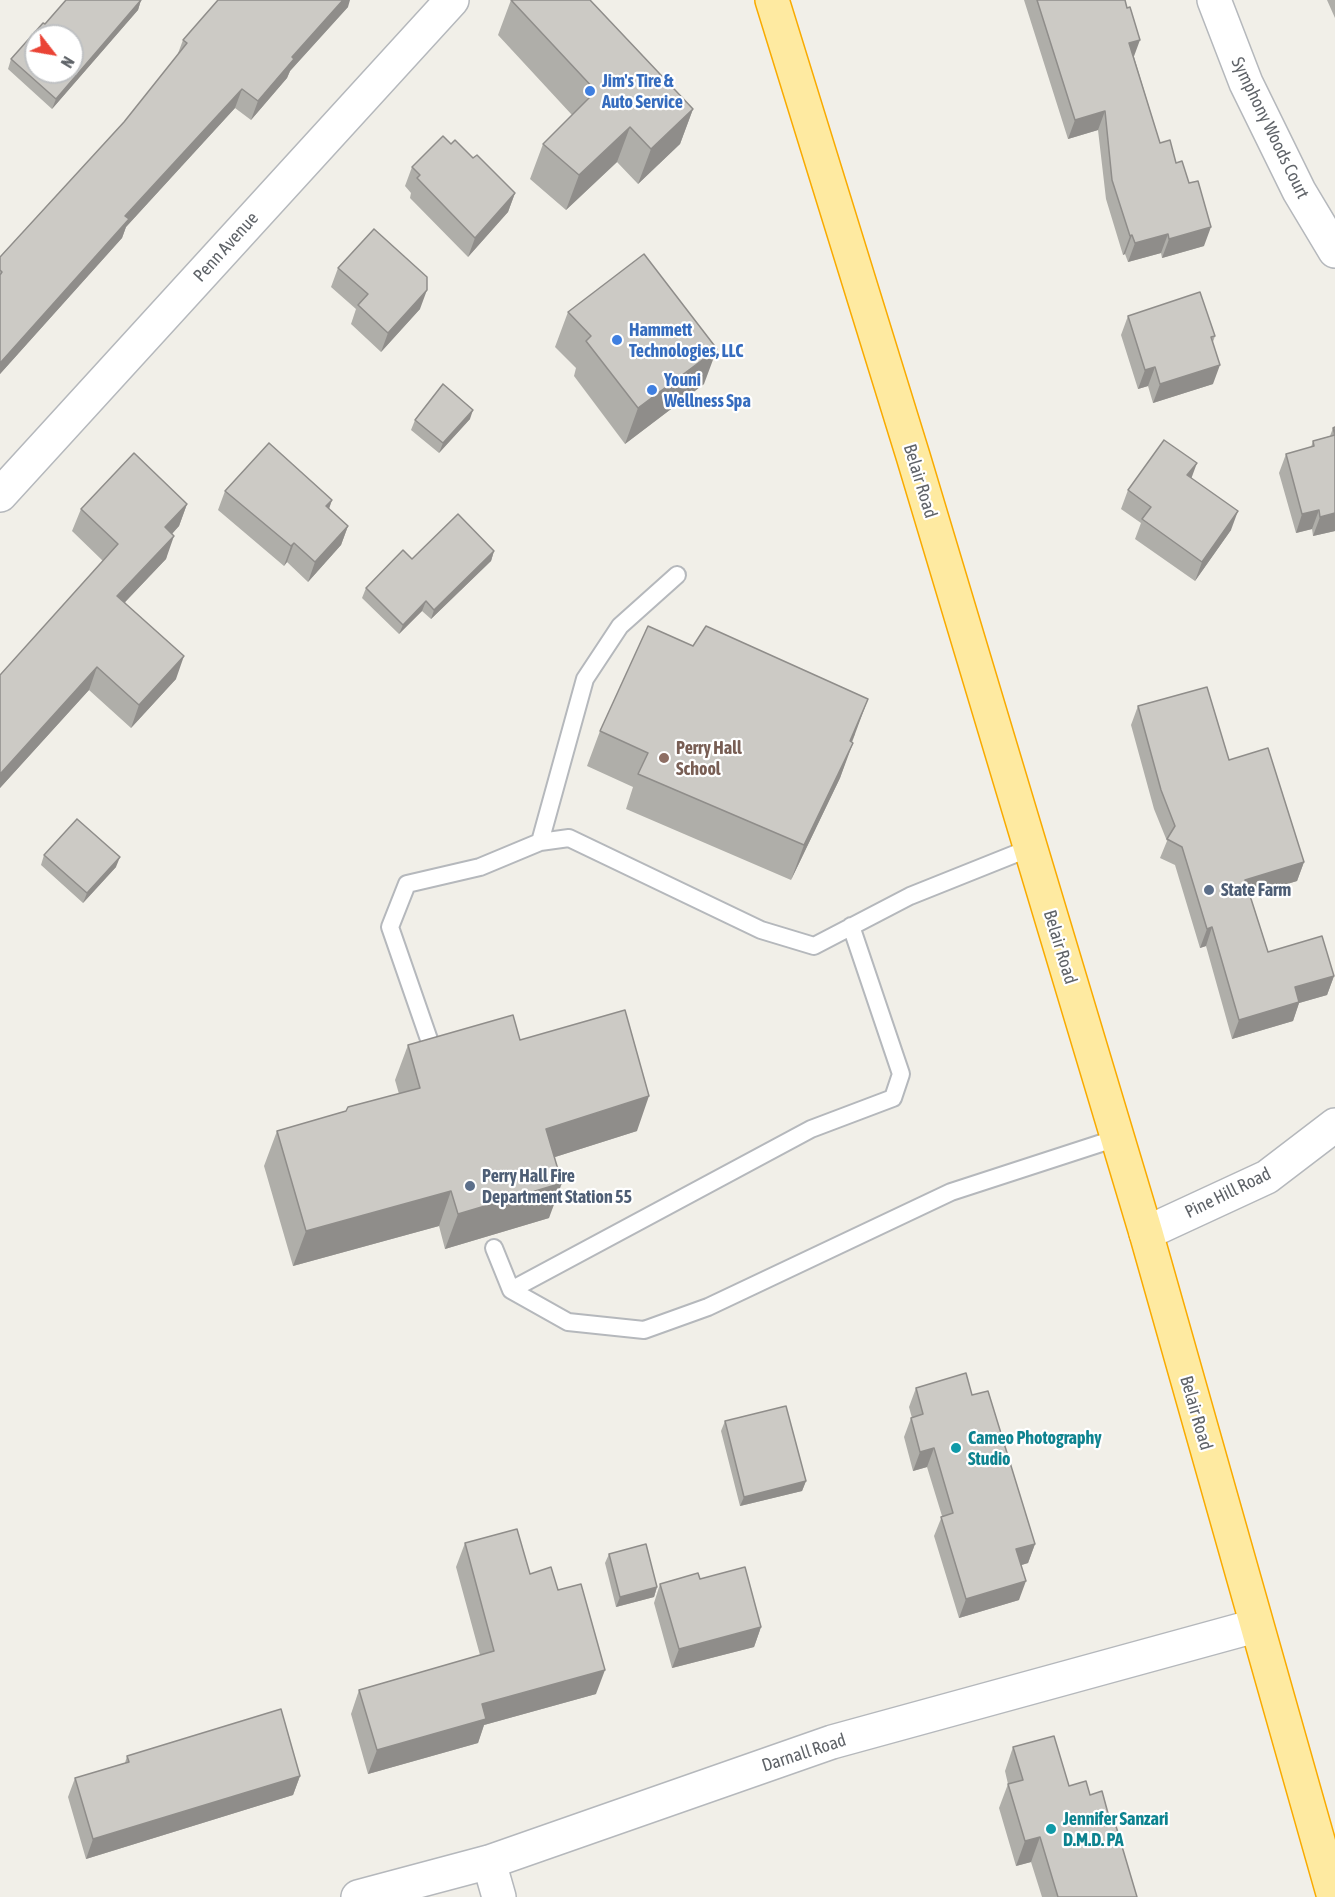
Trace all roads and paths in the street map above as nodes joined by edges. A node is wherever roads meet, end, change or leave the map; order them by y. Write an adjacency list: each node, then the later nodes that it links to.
1 (452, 0): 5 (street, Penn Avenue)
2 (772, 0): 8 (highway, Belair Road)
3 (1214, 0): 4 (street, Symphony Woods Court)
4 (1335, 251)
5 (0, 495)
6 (677, 575): 7 (lane)
7 (540, 842): 9 (lane); 10 (lane)
8 (1030, 848): 9 (lane); 12 (highway, Belair Road)
9 (851, 926): 15 (lane)
10 (433, 1051)
11 (1335, 1125): 13 (street, Pine Hill Road)
12 (1117, 1138): 13 (highway, Belair Road); 15 (lane)
13 (1146, 1233): 16 (highway, Belair Road)
14 (494, 1248): 15 (lane)
15 (511, 1290)
16 (1255, 1626): 17 (street, Darnall Road); 20 (highway, Belair Road)
17 (489, 1862): 18 (street, Darnall Road); 19 (street)
18 (358, 1897)
19 (499, 1897)
20 (1334, 1897)

